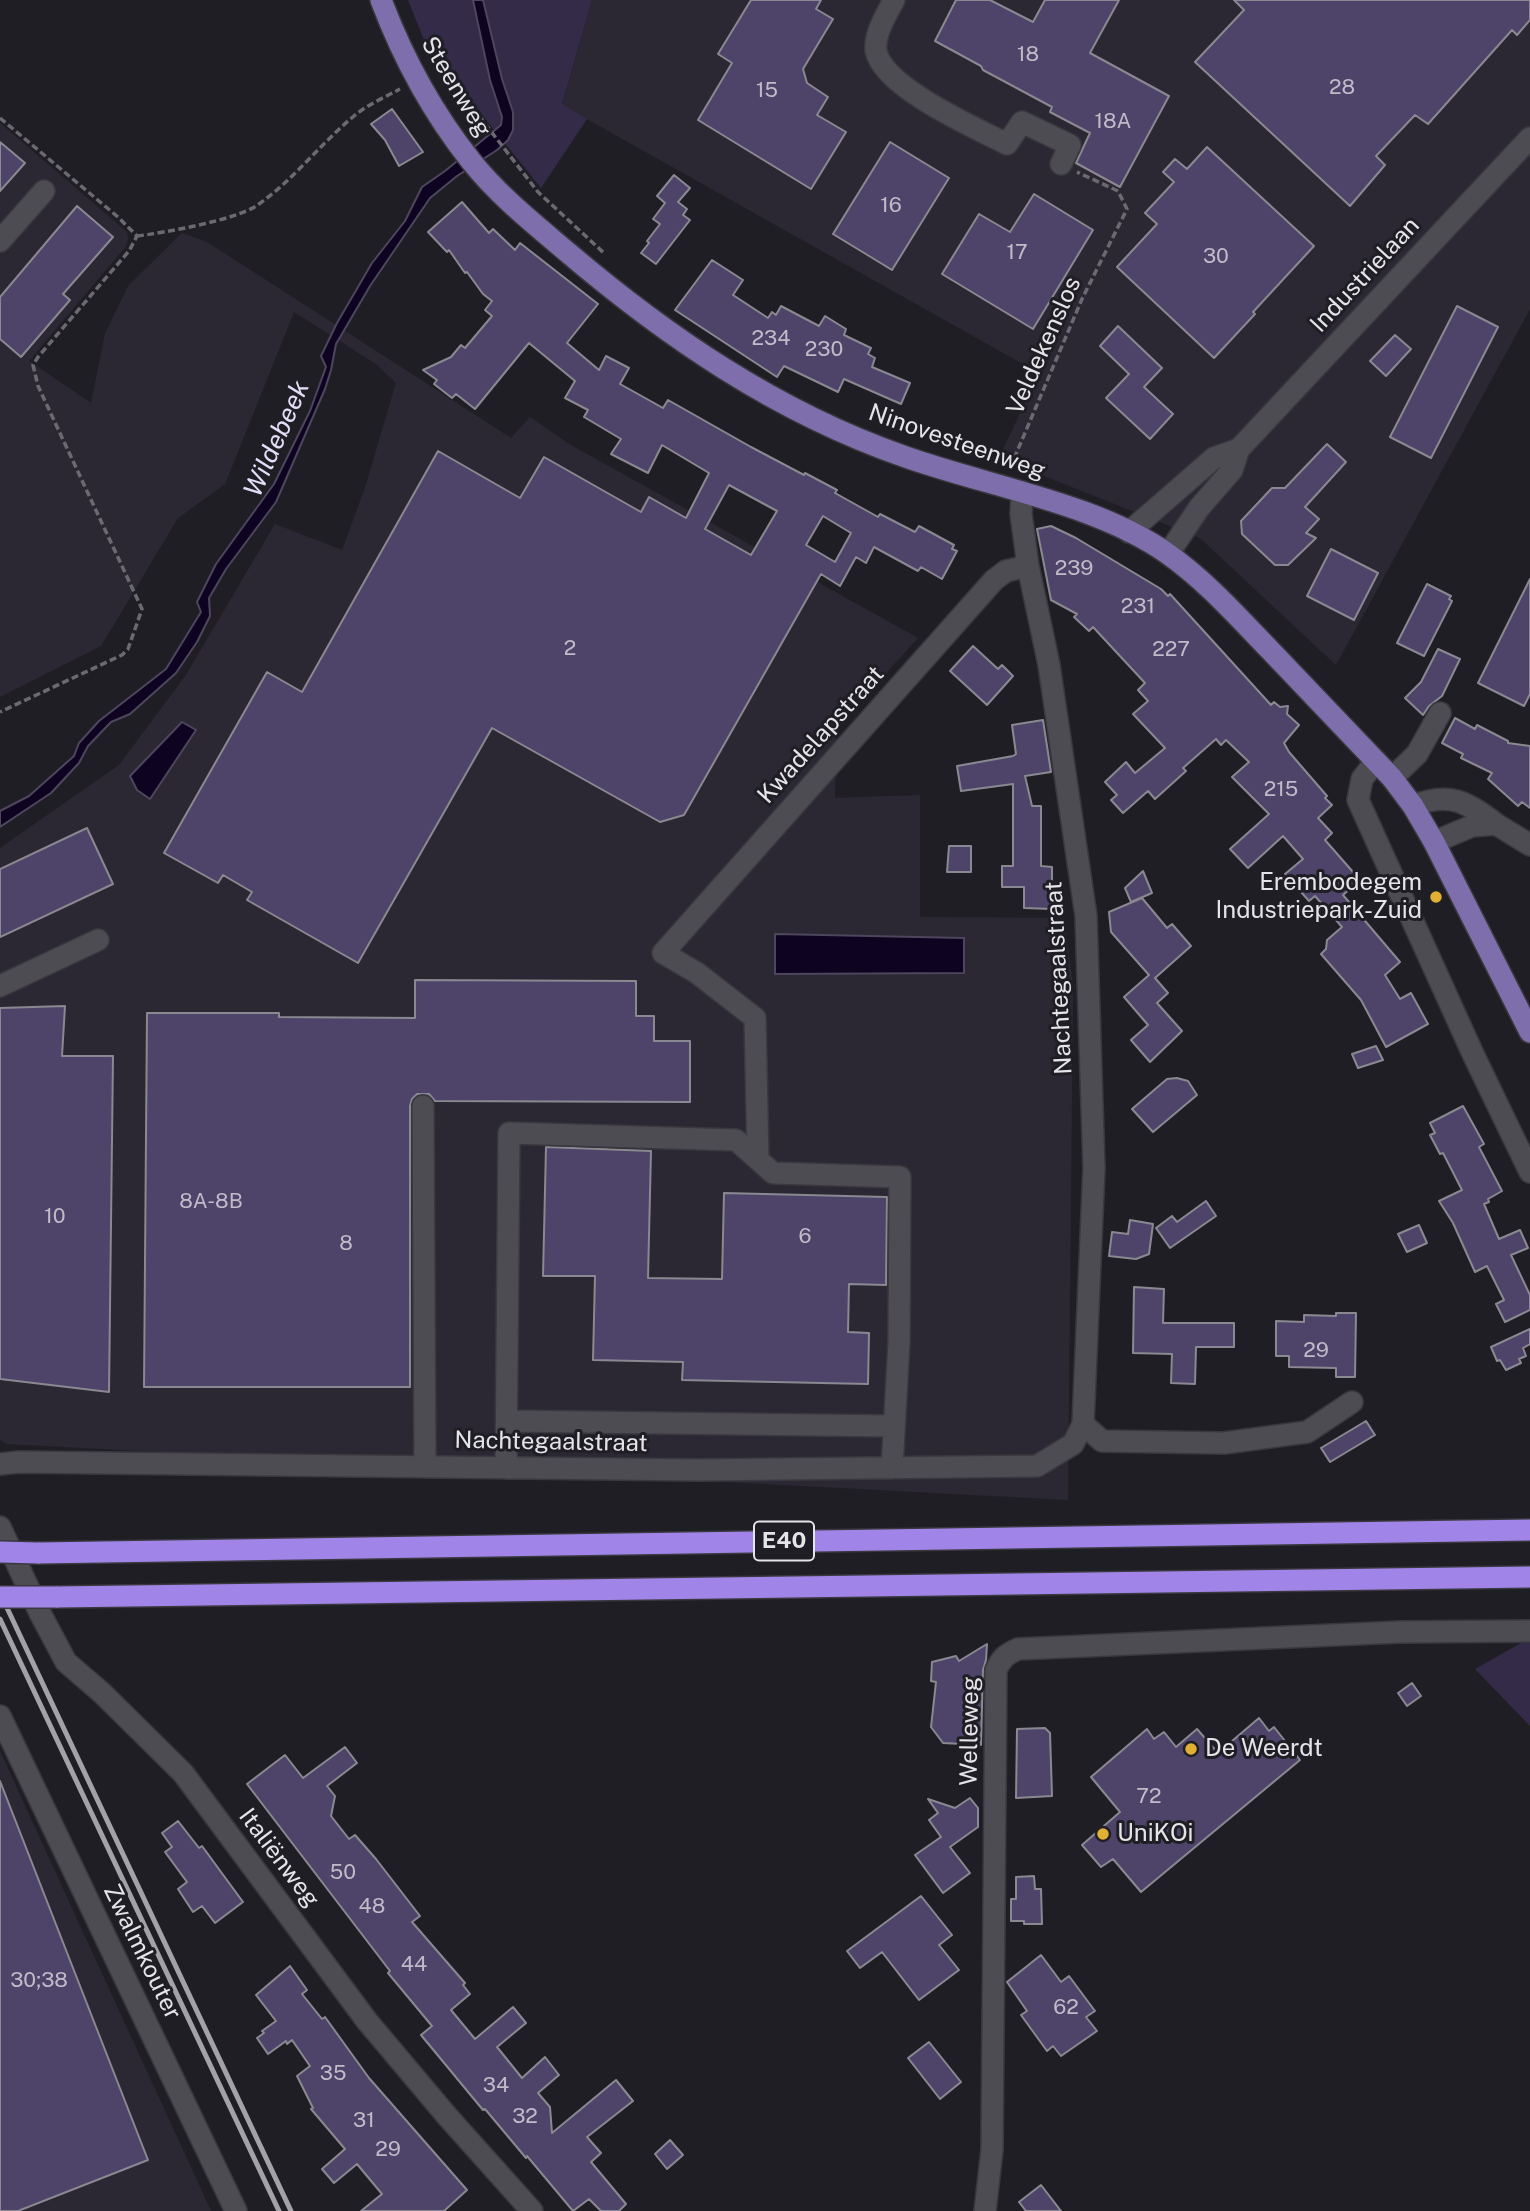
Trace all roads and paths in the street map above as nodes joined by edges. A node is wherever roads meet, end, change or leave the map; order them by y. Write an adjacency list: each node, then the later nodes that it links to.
1 (381, 0): 7 (main road, Steenweg)
2 (894, 0): 8 (street)
3 (423, 44): 12 (path)
4 (405, 86): 10 (path)
5 (0, 118): 10 (path)
6 (1530, 138): 13 (street, Industrielaan)
7 (472, 162): 14 (main road, Ninovesteenweg)
8 (1061, 164): 14 (path, Veldekenslos)
9 (44, 191): 11 (street)
10 (137, 236): 18 (path)
11 (0, 241)
12 (605, 254)
13 (1239, 449): 15 (street, Industrielaan); 16 (street, Industrielaan)
14 (1012, 489): 15 (main road, Ninovesteenweg); 17 (street, Nachtegaalstraat)
15 (1129, 532): 16 (main road, Ninovesteenweg)
16 (1168, 554): 20 (main road, Ninovesteenweg)
17 (1028, 566): 30 (street, Kwadelapstraat); 34 (street, Nachtegaalstraat)
18 (0, 712)
19 (1440, 713): 21 (street)
20 (1376, 761): 21 (main road, Ninovesteenweg); 31 (street)
21 (1392, 778): 22 (main road, Ninovesteenweg)
22 (1413, 806): 23 (street); 24 (main road, Ninovesteenweg)
23 (1496, 824): 24 (street); 25 (street)
24 (1434, 842): 28 (main road, Ninovesteenweg)
25 (1530, 845)
26 (98, 940): 27 (street)
27 (0, 986)
28 (1530, 1032)
29 (423, 1106): 37 (street)
30 (758, 1159): 33 (street); 35 (street)
31 (1530, 1172)
32 (1352, 1402): 34 (street)
33 (507, 1421): 35 (street); 38 (street)
34 (1083, 1424): 39 (street, Nachtegaalstraat)
35 (894, 1426): 39 (street)
36 (0, 1464): 37 (street, Nachtegaalstraat)
37 (425, 1467): 38 (street, Nachtegaalstraat)
38 (506, 1468): 39 (street, Nachtegaalstraat)
39 (892, 1468)
40 (0, 1528): 48 (street, Italiënweg)
41 (1530, 1530): 42 (highway, E40, bridge)
42 (0, 1552)
43 (1530, 1577): 44 (highway, E40, bridge)
44 (0, 1597)
45 (1530, 1631): 49 (street, Welleweg)
46 (0, 1716): 47 (street, Zwalmkouter)
47 (236, 2211)
48 (532, 2211)
49 (985, 2211)

